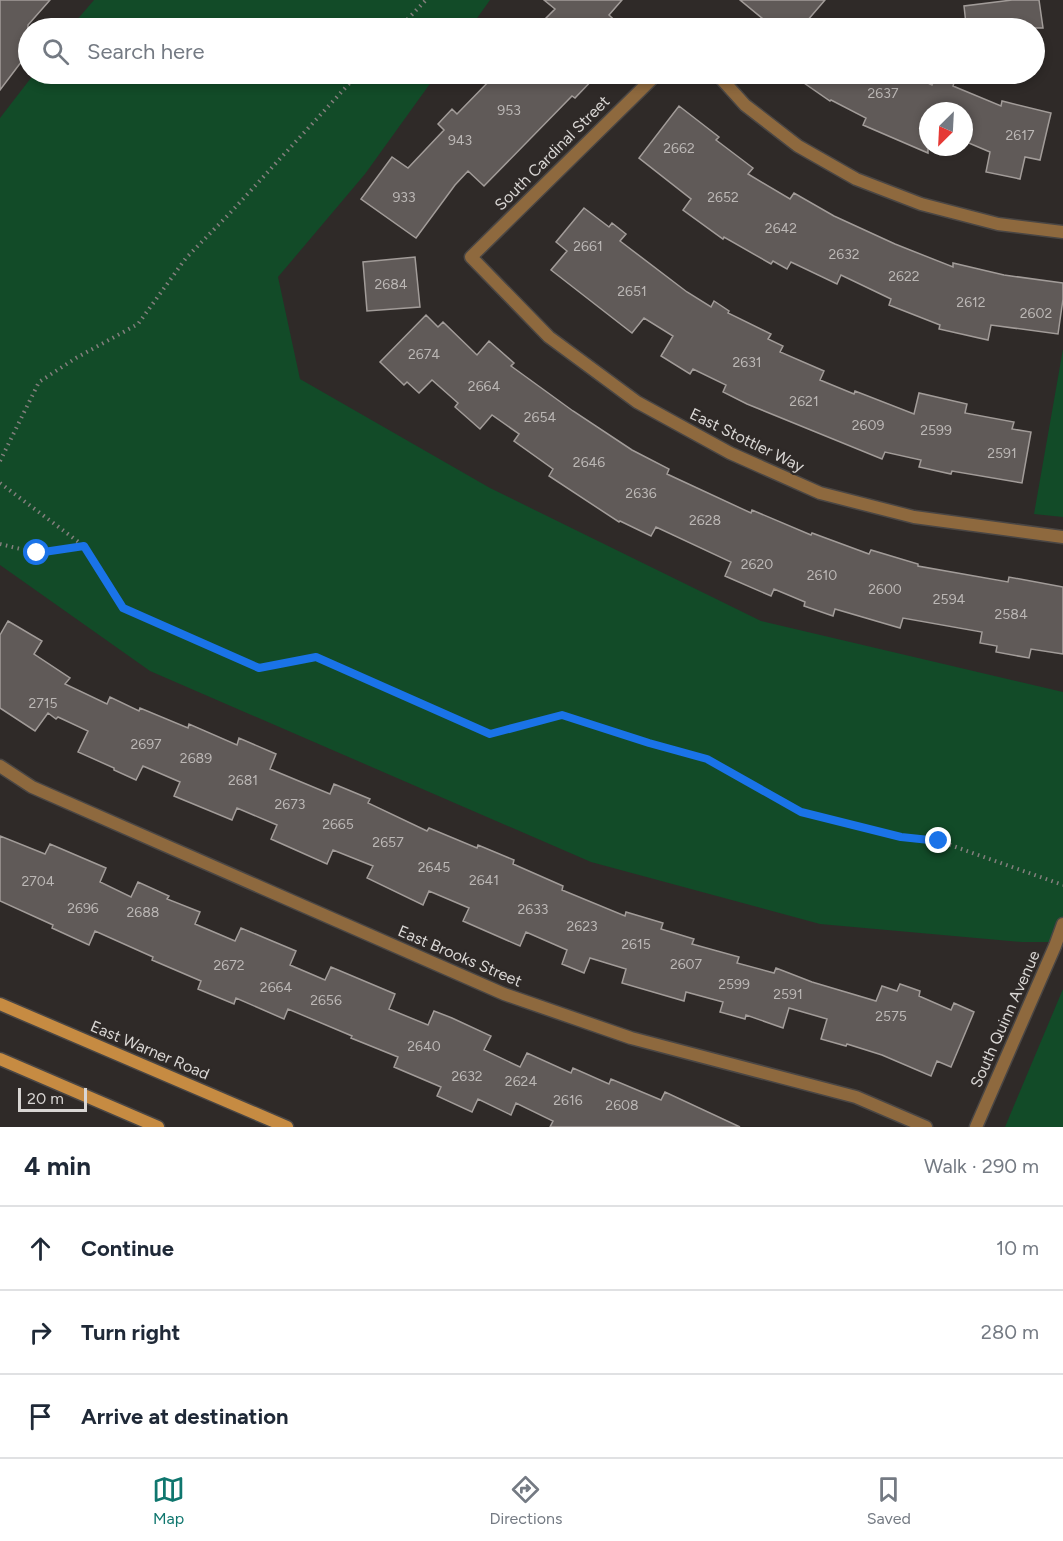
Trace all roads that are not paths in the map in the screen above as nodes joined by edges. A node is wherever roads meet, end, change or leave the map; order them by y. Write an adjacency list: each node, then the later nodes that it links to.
1 (647, 84): 4 (street, South Cardinal Street)
2 (726, 84): 3 (street)
3 (1063, 232)
4 (471, 257): 5 (street, East Stottler Way)
5 (1063, 537)
6 (0, 766): 12 (street, East Brooks Street)
7 (1063, 924): 13 (street, South Quinn Avenue)
8 (0, 1004): 11 (main road, East Warner Road)
9 (0, 1059): 10 (main road)
10 (158, 1127)
11 (286, 1127)
12 (926, 1127)
13 (976, 1127)

